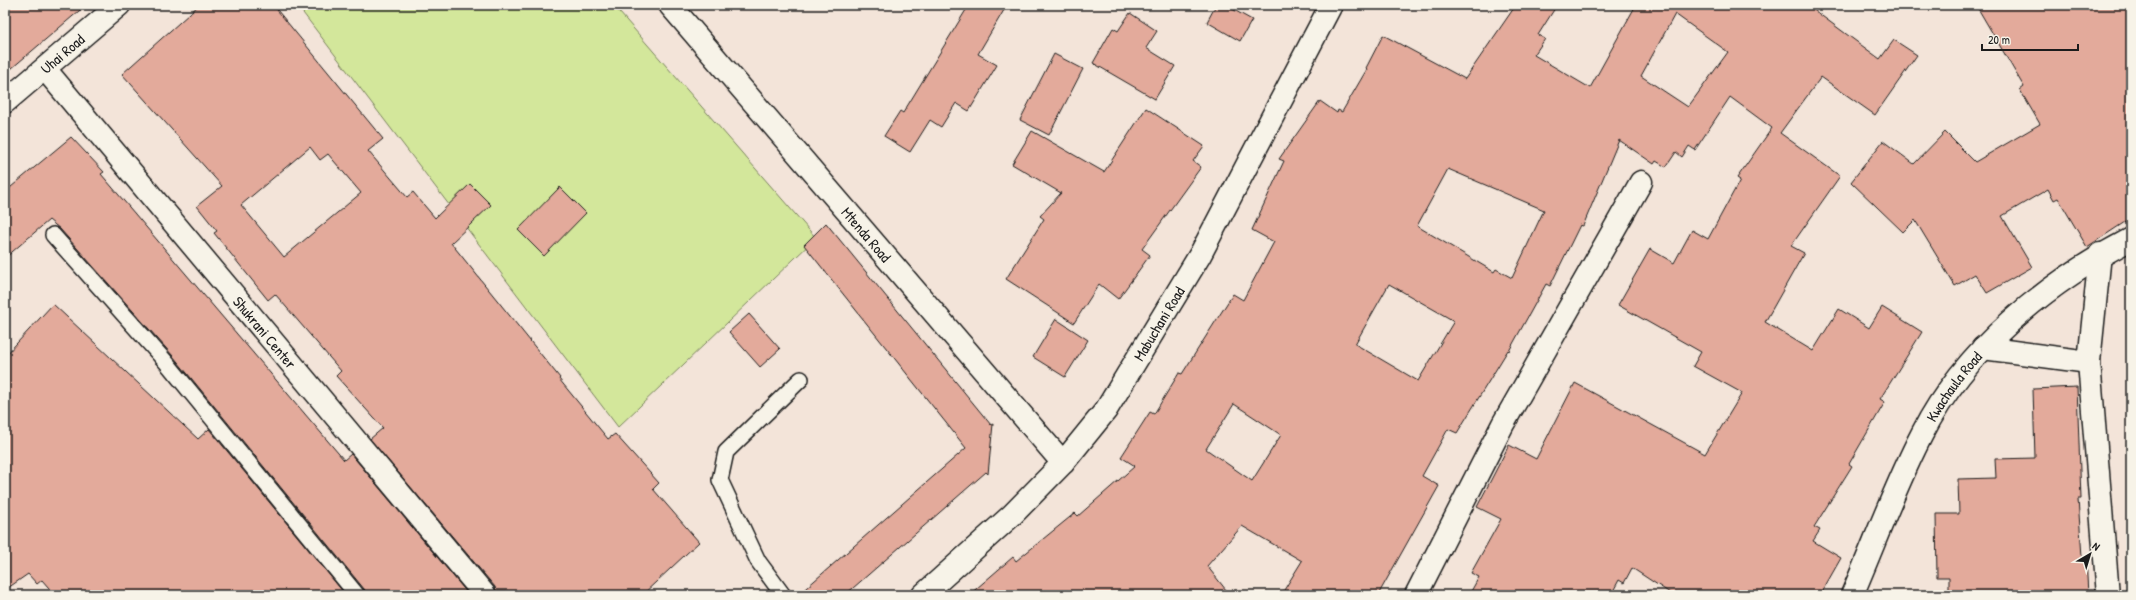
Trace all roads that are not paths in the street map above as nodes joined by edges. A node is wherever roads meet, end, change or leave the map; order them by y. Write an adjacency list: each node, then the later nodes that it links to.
1 (119, 5): 4 (street, Uhai Road)
2 (670, 5): 13 (street, Mtenda Road)
3 (1332, 5): 13 (street, Mabuchani Road)
4 (44, 69): 5 (street, Uhai Road); 15 (street, Shukrani Center)
5 (5, 102)
6 (1641, 182): 18 (street)
7 (53, 235): 14 (lane)
8 (2131, 239): 9 (street, Kwachaula Road)
9 (2100, 254): 10 (street, Kwachaula Road); 11 (street)
10 (1983, 348): 11 (street); 19 (street, Kwachaula Road)
11 (2089, 362): 20 (street)
12 (801, 379): 16 (lane)
13 (1062, 463): 17 (street, Mabuchani Road)
14 (357, 595)
15 (485, 595)
16 (783, 595)
17 (923, 595)
18 (1416, 595)
19 (1852, 595)
20 (2108, 595)

